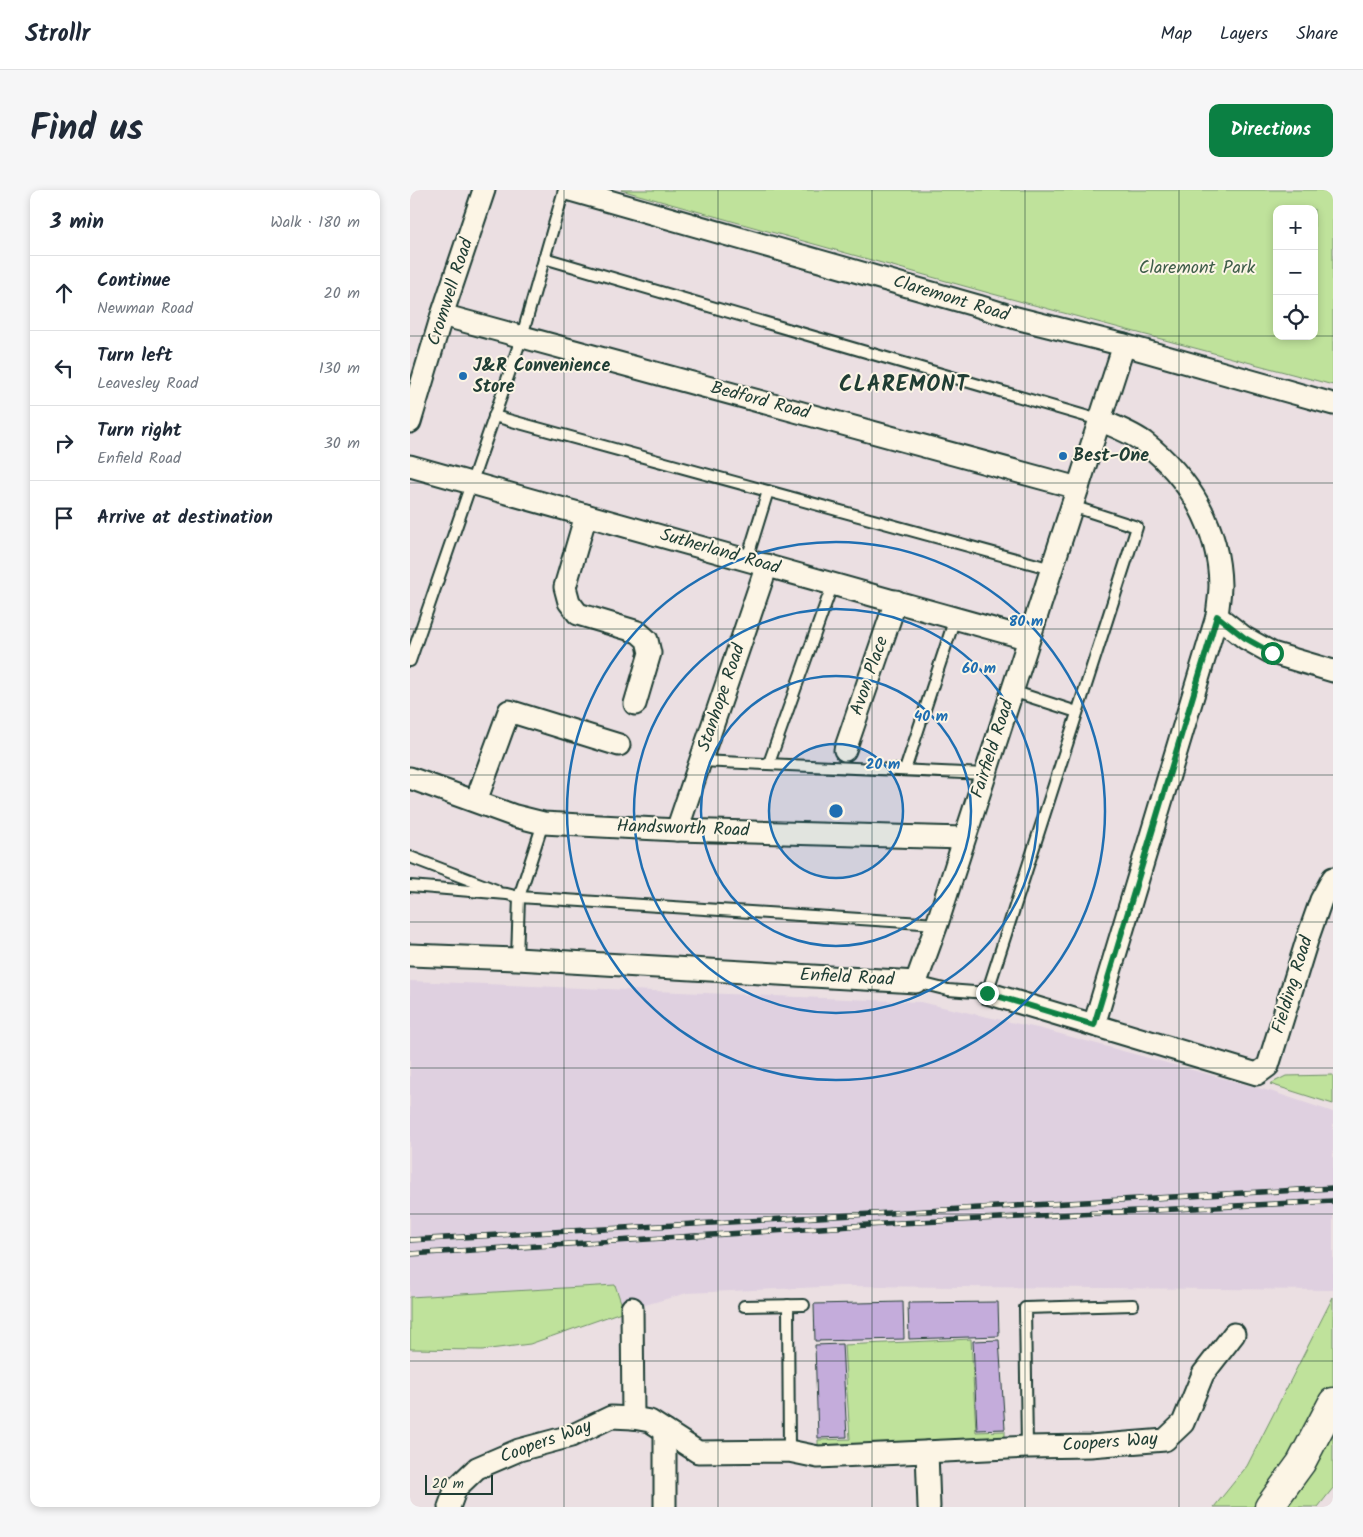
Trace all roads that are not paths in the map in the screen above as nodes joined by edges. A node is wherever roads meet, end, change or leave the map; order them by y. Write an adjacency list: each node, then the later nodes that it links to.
1 (484, 190): 5 (street, Cromwell Road)
2 (564, 190): 4 (lane)
3 (570, 190): 7 (street, Claremont Road)
4 (544, 258): 6 (lane); 11 (lane)
5 (442, 316): 6 (street, Bedford Road); 8 (street, Cromwell Road)
6 (522, 336): 10 (lane); 16 (street, Bedford Road)
7 (1124, 345): 9 (street, Claremont Road); 11 (street, Fairfield Road)
8 (414, 400): 12 (street, Cromwell Road)
9 (1333, 404)
10 (494, 416): 14 (lane); 15 (lane)
11 (1099, 420): 16 (street, Fairfield Road); 22 (street)
12 (410, 422)
13 (410, 466): 14 (street, Sutherland Road)
14 (470, 482): 17 (street, Sutherland Road); 24 (lane)
15 (768, 491): 18 (lane); 19 (lane)
16 (1075, 497): 19 (street, Fairfield Road); 30 (lane)
17 (586, 515): 18 (street, Sutherland Road); 29 (street)
18 (757, 562): 20 (street, Sutherland Road); 33 (street, Stanhope Road)
19 (1052, 569): 25 (street, Fairfield Road)
20 (833, 584): 21 (street, Sutherland Road); 34 (lane)
21 (896, 601): 23 (street, Sutherland Road); 32 (street, Avon Place)
22 (1217, 616): 27 (street); 52 (street)
23 (955, 618): 25 (street, Sutherland Road); 35 (lane)
24 (414, 636): 26 (lane)
25 (1029, 639): 28 (street, Fairfield Road)
26 (410, 661)
27 (1333, 671)
28 (1012, 691): 30 (lane); 36 (street, Fairfield Road)
29 (635, 704)
30 (1077, 712): 51 (lane)
31 (619, 745): 38 (street)
32 (845, 750)
33 (701, 761): 34 (lane); 40 (street, Stanhope Road)
34 (769, 763): 35 (lane)
35 (905, 770): 36 (lane)
36 (985, 774): 41 (street, Fairfield Road)
37 (410, 778): 38 (street, Handsworth Road)
38 (476, 801): 39 (street, Handsworth Road)
39 (543, 823): 40 (street, Handsworth Road); 46 (lane)
40 (677, 830): 41 (street, Handsworth Road)
41 (964, 838): 47 (street, Fairfield Road)
42 (410, 857): 45 (lane)
43 (1333, 878): 53 (street, Fielding Road)
44 (410, 886): 45 (lane)
45 (507, 894): 46 (lane)
46 (519, 897): 47 (lane); 49 (lane)
47 (937, 924): 50 (street, Fairfield Road)
48 (410, 955): 49 (street, Enfield Road)
49 (518, 959): 50 (street, Enfield Road)
50 (916, 982): 51 (lane, Enfield Road)
51 (987, 993): 52 (street, Enfield Road)
52 (1094, 1025): 53 (street, Enfield Road)
53 (1268, 1066)
54 (788, 1305): 55 (lane); 57 (lane); 64 (lane)
55 (804, 1305)
56 (1133, 1305): 63 (lane)
57 (744, 1306)
58 (632, 1308): 61 (street)
59 (1234, 1334): 63 (street, Coopers Way)
60 (1333, 1402): 69 (main road)
61 (633, 1418): 62 (street, Coopers Way); 66 (street, Coopers Way)
62 (665, 1431): 64 (street, Coopers Way); 67 (street)
63 (1027, 1447): 65 (street, Coopers Way)
64 (789, 1451): 65 (street, Coopers Way)
65 (927, 1452): 68 (street)
66 (449, 1507)
67 (665, 1507)
68 (929, 1507)
69 (1269, 1507)

